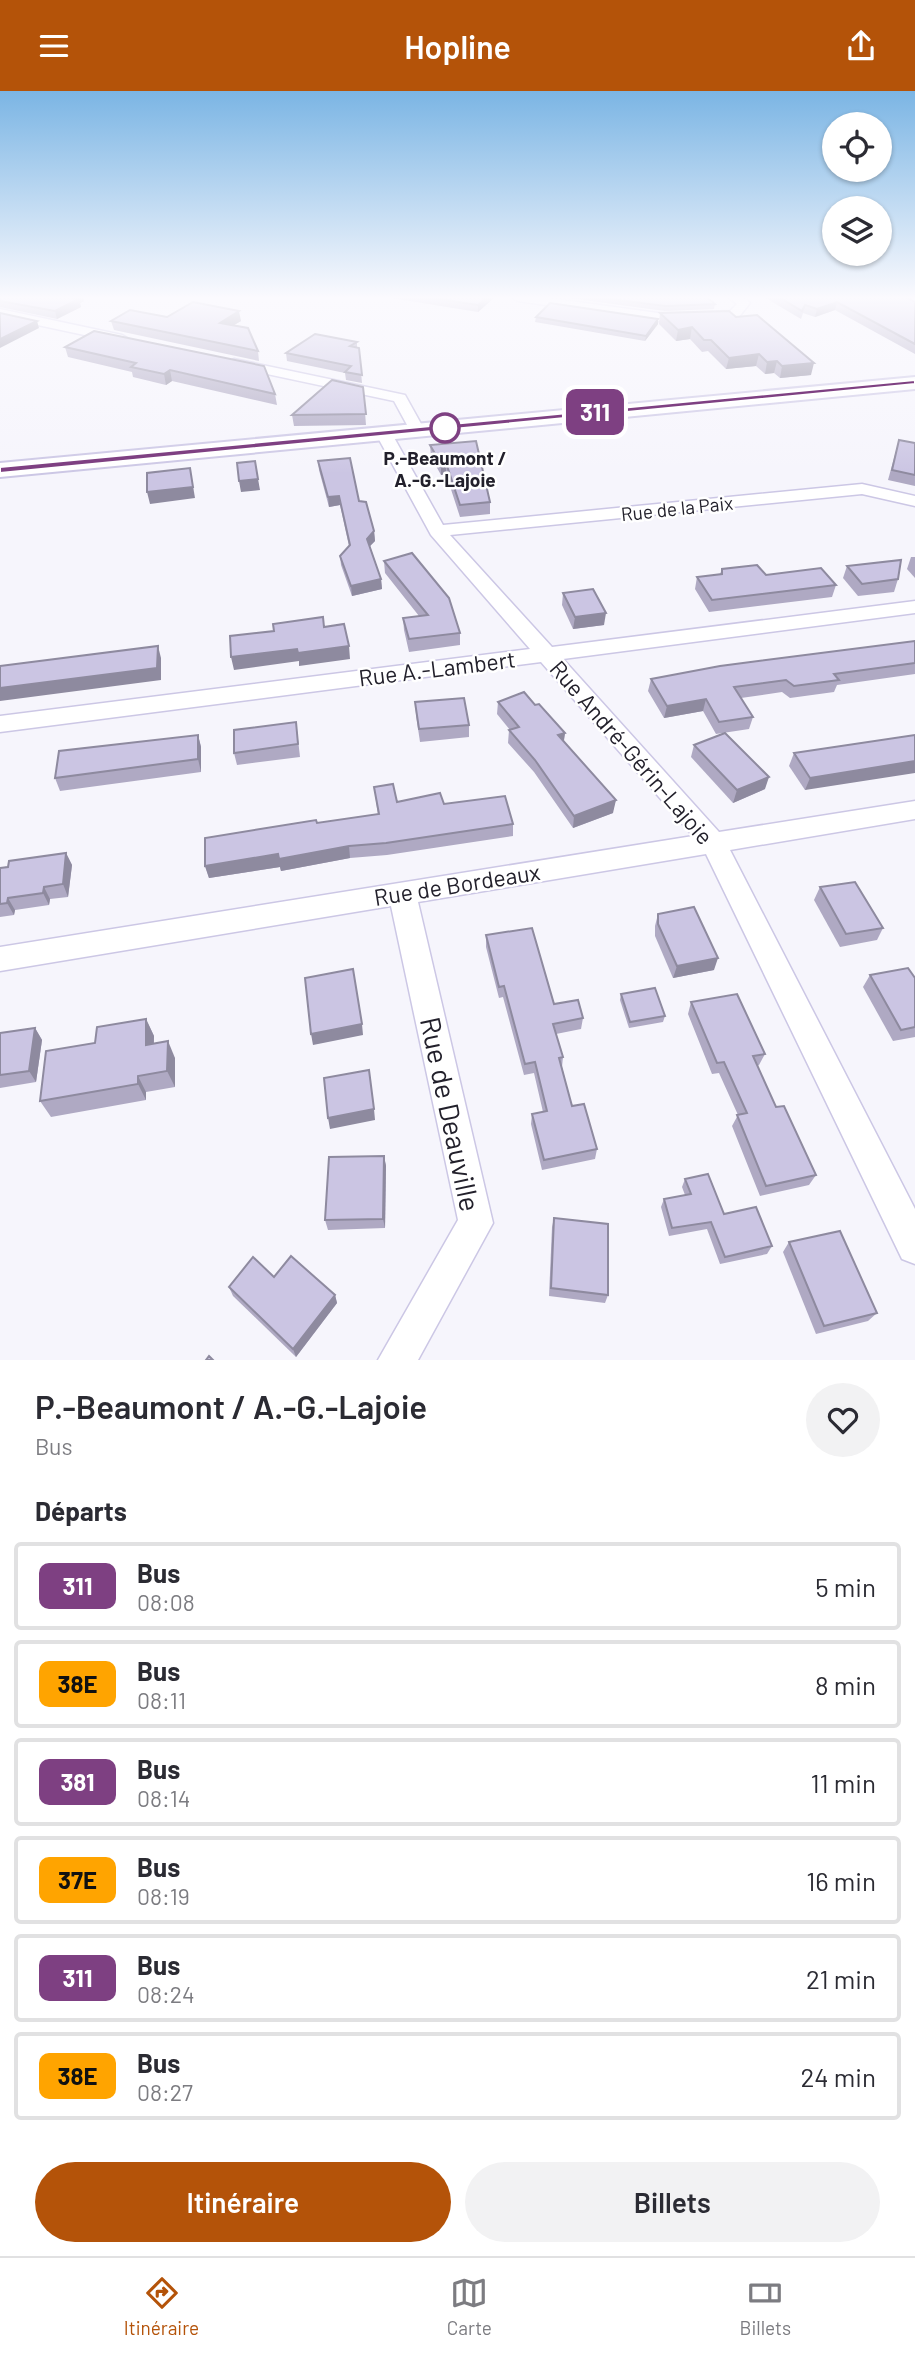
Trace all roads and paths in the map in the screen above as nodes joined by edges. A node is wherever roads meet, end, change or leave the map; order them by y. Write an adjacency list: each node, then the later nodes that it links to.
1 (214, 358): 3 (street)
2 (915, 383): 3 (main road)
3 (417, 431): 4 (main road)
4 (384, 434): 5 (main road); 7 (street, Rue André-Gérin-Lajoie)
5 (0, 470)
6 (915, 501): 7 (street, Rue de la Paix)
7 (437, 531): 9 (street, Rue André-Gérin-Lajoie)
8 (915, 607): 9 (street, Rue A.-Lambert)
9 (546, 654): 10 (street, Rue A.-Lambert); 12 (street, Rue André-Gérin-Lajoie)
10 (0, 723)
11 (915, 810): 12 (street, Rue de Bordeaux)
12 (713, 842): 13 (street, Rue de Bordeaux); 15 (street, Rue André-Gérin-Lajoie)
13 (402, 893): 14 (street, Rue de Bordeaux); 16 (street, Rue de Deauville)
14 (0, 959)
15 (915, 1246)
16 (397, 1360)

